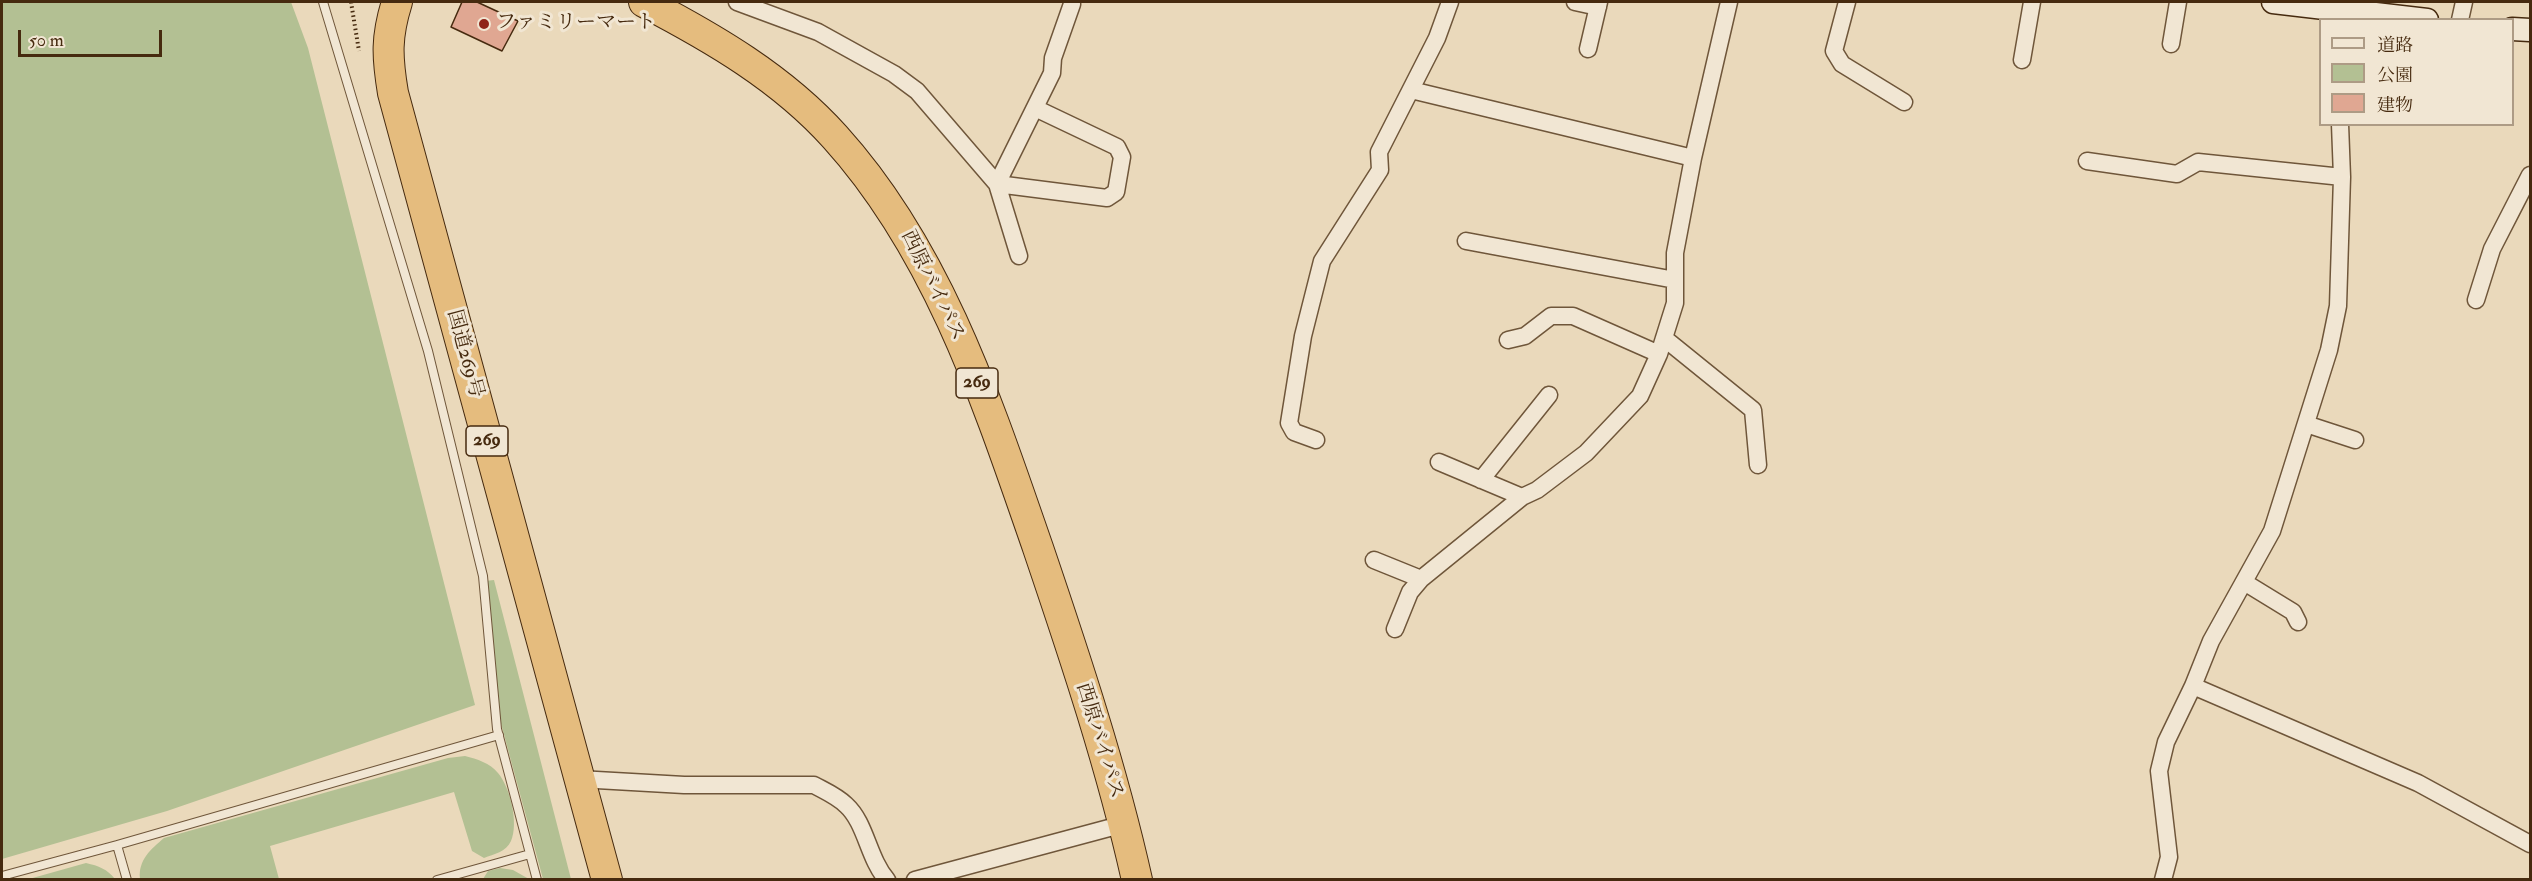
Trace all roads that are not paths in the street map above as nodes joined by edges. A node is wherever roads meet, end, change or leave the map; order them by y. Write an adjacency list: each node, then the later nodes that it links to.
1 (323, 2): 52 (lane)
2 (397, 2): 53 (highway, 国道269号 / 269)
3 (644, 2): 54 (highway, 西原バイパス / 269)
4 (737, 2): 31 (street)
5 (1070, 2): 25 (street)
6 (1450, 2): 23 (street)
7 (1575, 2): 14 (street)
8 (1729, 2): 27 (street)
9 (1847, 2): 24 (street)
10 (2032, 2): 22 (street)
11 (2178, 2): 20 (street)
12 (2273, 2): 15 (main road)
13 (2464, 2): 17 (street)
14 (1598, 4): 21 (street)
15 (2328, 9): 16 (main road)
16 (2409, 18)
17 (2460, 18)
18 (2514, 28): 19 (main road)
19 (2530, 30)
20 (2171, 44)
21 (1588, 49)
22 (2022, 60)
23 (1411, 90): 27 (street); 40 (street)
24 (1904, 102)
25 (1035, 108): 31 (street); 31 (street)
26 (2340, 126): 30 (street)
27 (1693, 158): 34 (street)
28 (2087, 161): 30 (street)
29 (2530, 175): 35 (street)
30 (2342, 177): 39 (street)
31 (997, 184): 33 (street)
32 (1466, 241): 34 (street)
33 (1019, 256)
34 (1675, 280): 37 (street)
35 (2476, 300)
36 (1508, 340): 37 (street)
37 (1662, 346): 43 (street); 45 (street)
38 (1549, 395): 44 (street)
39 (2306, 424): 41 (street); 48 (street)
40 (1316, 440)
41 (2355, 440)
42 (1439, 462): 44 (street)
43 (1758, 465)
44 (1481, 480): 45 (street)
45 (1521, 497): 47 (street)
46 (1374, 560): 47 (street)
47 (1421, 579): 50 (street)
48 (2244, 582): 49 (street); 51 (street)
49 (2298, 622)
50 (1395, 629)
51 (2193, 686): 55 (street); 66 (street)
52 (499, 735): 56 (lane); 57 (lane)
53 (579, 779): 62 (highway, 国道269号 / 269); 63 (street)
54 (1125, 824): 64 (street); 65 (highway, 西原バイパス / 269)
55 (2530, 843)
56 (117, 845): 58 (lane); 59 (lane)
57 (530, 854): 60 (lane); 61 (lane)
58 (2, 876)
59 (127, 879)
60 (437, 879)
61 (537, 879)
62 (607, 879)
63 (887, 879)
64 (915, 879)
65 (1137, 879)
66 (2163, 879)

